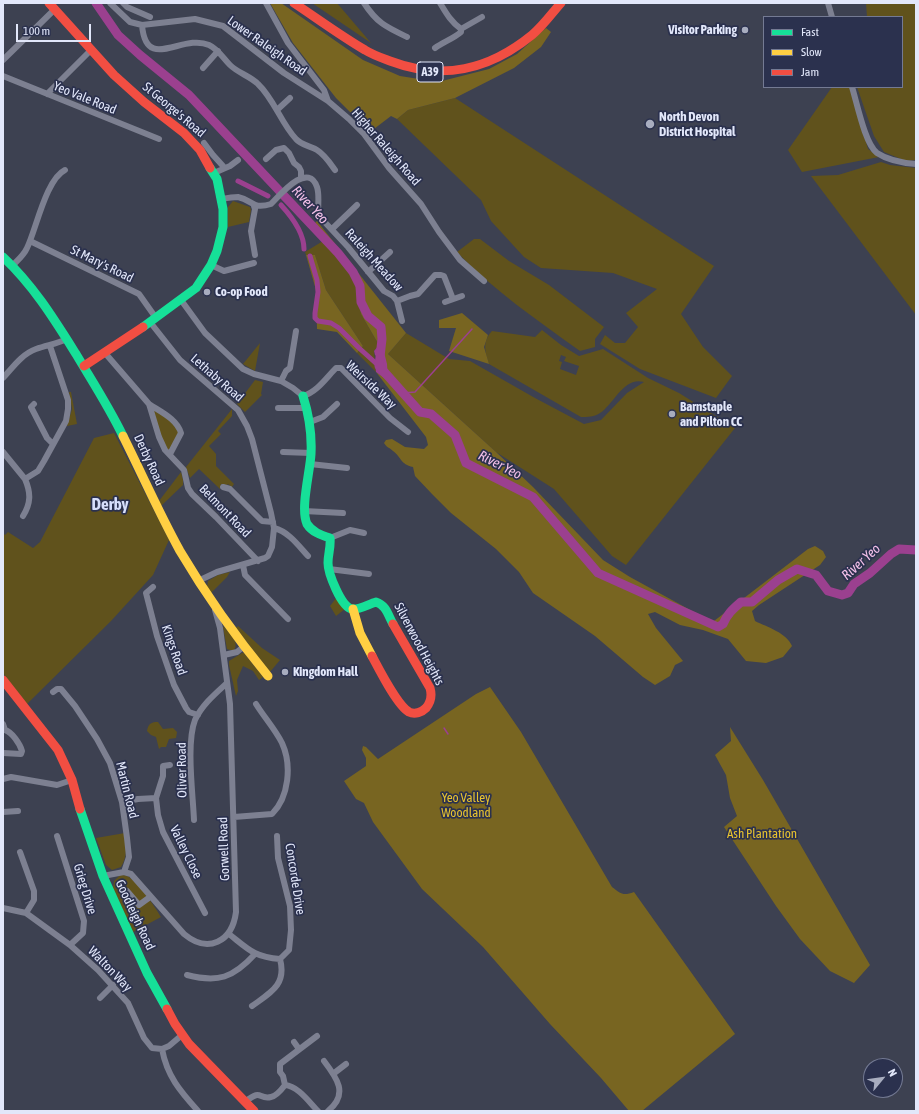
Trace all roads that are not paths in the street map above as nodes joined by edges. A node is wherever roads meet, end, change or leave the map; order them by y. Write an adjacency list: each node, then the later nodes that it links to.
1 (110, 3): 13 (street)
2 (123, 3): 11 (street)
3 (266, 3): 25 (street, Higher Raleigh Road)
4 (294, 3): 7 (street, A39)
5 (364, 3): 15 (street)
6 (440, 3): 14 (street)
7 (561, 3)
8 (828, 3): 10 (street)
9 (52, 6): 17 (street, St George's Road); 19 (street)
10 (832, 16)
11 (150, 17)
12 (482, 18): 14 (street)
13 (142, 25): 18 (street); 25 (street, Lower Raleigh Road)
14 (461, 29): 16 (street)
15 (407, 37)
16 (435, 48)
17 (91, 50): 23 (street); 35 (street, St George's Road)
18 (218, 51): 20 (street); 26 (street)
19 (3, 60)
20 (203, 68)
21 (3, 76): 23 (street, Yeo Vale Road)
22 (852, 88): 31 (street)
23 (47, 94): 27 (street, Yeo Vale Road)
24 (290, 98): 26 (street)
25 (328, 101): 49 (street, Higher Raleigh Road)
26 (277, 110): 34 (street)
27 (159, 139)
28 (204, 144): 32 (street)
29 (266, 159): 36 (street)
30 (238, 160): 32 (street)
31 (916, 164)
32 (224, 169): 35 (street)
33 (65, 170): 41 (street)
34 (335, 170)
35 (214, 173): 37 (street, St George's Road)
36 (301, 178): 39 (street); 40 (street, Raleigh Meadow)
37 (222, 199): 39 (street); 47 (street, St George's Road)
38 (357, 205): 40 (street)
39 (254, 206): 43 (street)
40 (332, 229): 48 (street, Raleigh Meadow)
41 (30, 241): 46 (street); 55 (street, St Mary's Road)
42 (390, 252): 48 (street)
43 (255, 255)
44 (3, 257): 46 (street, Derby Road)
45 (254, 262): 47 (street)
46 (13, 265): 58 (street, Derby Road)
47 (211, 265): 52 (street, St George's Road)
48 (368, 272): 53 (street, Raleigh Meadow)
49 (484, 281)
50 (462, 296): 51 (street)
51 (453, 299): 53 (street); 54 (street)
52 (181, 300): 55 (street, St George's Road); 63 (street)
53 (396, 301): 56 (street, Raleigh Meadow)
54 (445, 302)
55 (153, 320): 60 (street, St George's Road); 84 (street, Lethaby Road)
56 (402, 321)
57 (296, 331): 63 (street)
58 (67, 339): 59 (street); 61 (street, Derby Road)
59 (50, 346): 62 (street); 72 (street)
60 (105, 352): 61 (street, St George's Road); 66 (street, Belmont Road)
61 (84, 366): 92 (street, Derby Road)
62 (3, 378)
63 (281, 381): 64 (street)
64 (303, 396): 69 (street); 71 (street, Weirside Way)
65 (34, 404): 72 (street)
66 (149, 404): 76 (street, Belmont Road); 76 (street, Belmont Road)
67 (337, 404): 70 (street)
68 (278, 408): 69 (street)
69 (307, 408): 70 (street)
70 (310, 422): 75 (street)
71 (408, 432)
72 (53, 444): 79 (street)
73 (3, 452): 79 (street)
74 (283, 452): 75 (street)
75 (311, 453): 77 (street)
76 (170, 454): 88 (street, Belmont Road)
77 (310, 464): 78 (street); 81 (street)
78 (347, 468)
79 (25, 479): 83 (street)
80 (223, 487): 84 (street)
81 (304, 511): 82 (street); 86 (street)
82 (342, 513)
83 (24, 516)
84 (273, 525): 87 (street); 88 (street)
85 (364, 533): 86 (street)
86 (330, 538): 90 (street)
87 (308, 556)
88 (258, 561): 89 (street)
89 (243, 565): 92 (street); 96 (street)
90 (329, 568): 91 (street); 95 (street)
91 (369, 574)
92 (198, 581): 94 (street, Derby Road)
93 (153, 587): 104 (street, Kings Road)
94 (212, 604): 97 (street, Derby Road); 98 (street, Gorwell Road)
95 (353, 609): 95 (street, Silverwood Heights)
96 (288, 619)
97 (243, 647): 98 (street); 99 (street, Derby Road)
98 (224, 656): 101 (street, Gorwell Road)
99 (268, 676)
100 (3, 680): 109 (street, Goodleigh Road)
101 (227, 683): 104 (street, Oliver Road); 114 (street, Gorwell Road)
102 (53, 692): 111 (street, Martin Road)
103 (256, 704): 114 (street)
104 (198, 715): 115 (street, Oliver Road)
105 (4, 730): 106 (street)
106 (3, 753)
107 (170, 765): 110 (street, Valley Close)
108 (3, 779): 109 (street)
109 (72, 780): 120 (street, Goodleigh Road)
110 (156, 798): 111 (street); 125 (street, Valley Close)
111 (122, 802): 119 (street, Martin Road)
112 (18, 811): 113 (street)
113 (3, 812)
114 (234, 817): 126 (street, Gorwell Road)
115 (194, 820)
116 (57, 836): 127 (street, Grieg Drive)
117 (277, 836): 129 (street, Concorde Drive)
118 (20, 852): 124 (street)
119 (124, 872): 120 (street); 122 (street)
120 (103, 876): 134 (street, Goodleigh Road)
121 (127, 891): 122 (street)
122 (150, 896): 126 (street)
123 (3, 908): 124 (street, Walton Way)
124 (26, 913): 127 (street, Walton Way)
125 (205, 913)
126 (229, 934): 128 (street)
127 (70, 945): 131 (street, Walton Way)
128 (255, 954): 129 (street); 130 (street)
129 (280, 959): 133 (street)
130 (187, 975)
131 (113, 985): 132 (street); 137 (street, Walton Way)
132 (100, 998)
133 (252, 1006)
134 (182, 1034): 137 (street); 143 (street, Goodleigh Road)
135 (317, 1036): 138 (street)
136 (294, 1042): 138 (street)
137 (162, 1049): 144 (street)
138 (299, 1049): 142 (street)
139 (324, 1061): 141 (street)
140 (346, 1064): 141 (street)
141 (333, 1074): 147 (street)
142 (286, 1085): 143 (street); 146 (street)
143 (245, 1102): 145 (street, Goodleigh Road)
144 (198, 1111)
145 (254, 1111)
146 (318, 1111)
147 (328, 1111)

